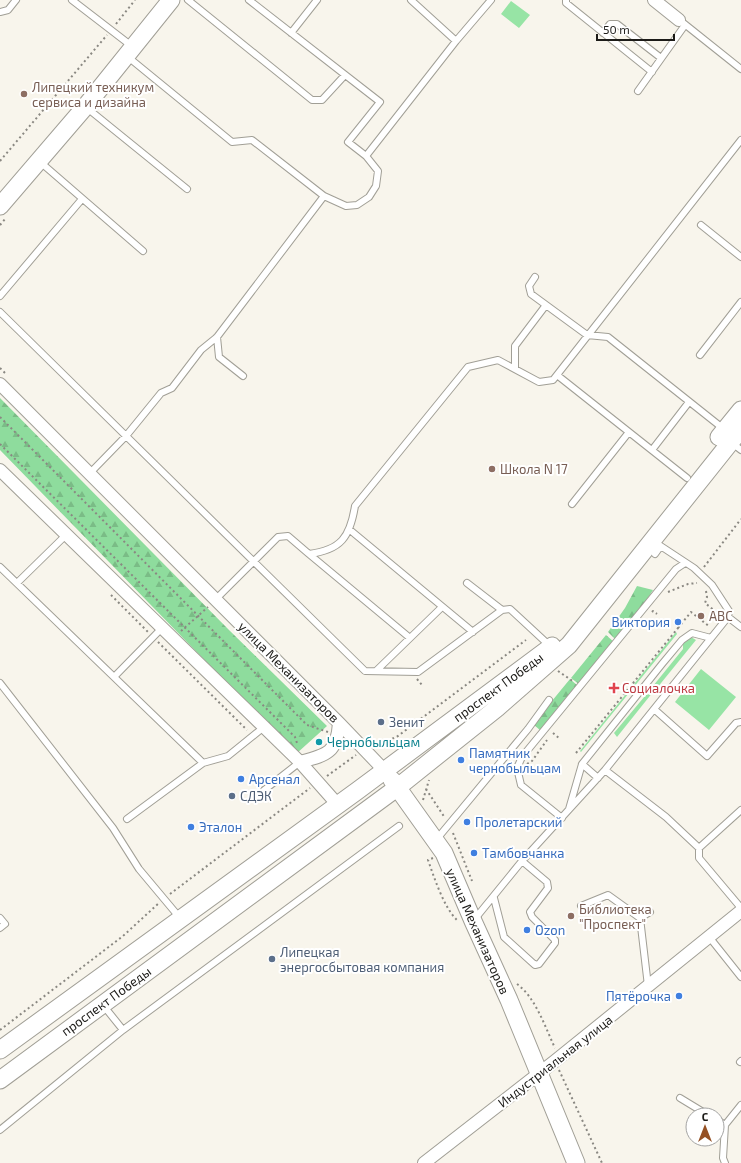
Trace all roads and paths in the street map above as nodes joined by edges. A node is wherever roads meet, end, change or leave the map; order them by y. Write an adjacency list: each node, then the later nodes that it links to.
1 (16, 0): 12 (lane)
2 (72, 0): 14 (lane)
3 (135, 0): 14 (path)
4 (171, 0): 18 (main road)
5 (188, 0): 22 (lane)
6 (249, 0): 15 (lane)
7 (317, 0): 15 (lane)
8 (411, 0): 17 (lane)
9 (491, 0): 17 (lane)
10 (566, 0): 16 (lane)
11 (661, 2): 13 (street)
12 (0, 12)
13 (682, 22): 19 (lane); 20 (lane)
14 (111, 30): 18 (lane); 27 (path)
15 (291, 33): 22 (lane)
16 (603, 33): 19 (lane); 21 (lane)
17 (456, 41): 26 (lane)
18 (130, 52): 24 (main road); 30 (lane)
19 (661, 58): 21 (lane)
20 (741, 70)
21 (652, 72): 23 (lane)
22 (344, 75): 26 (lane)
23 (638, 91)
24 (86, 107): 28 (main road); 29 (lane)
25 (741, 140): 41 (lane)
26 (366, 156): 30 (lane)
27 (0, 161)
28 (39, 161): 31 (lane); 32 (main road)
29 (187, 189)
30 (324, 196): 42 (lane)
31 (82, 199): 34 (lane); 37 (lane)
32 (0, 206)
33 (701, 225): 35 (lane)
34 (143, 251)
35 (741, 257)
36 (535, 277): 39 (lane)
37 (0, 296)
38 (741, 302): 43 (lane)
39 (546, 305): 41 (lane); 44 (lane)
40 (0, 312): 52 (lane)
41 (586, 335): 45 (lane); 48 (lane)
42 (217, 337): 46 (lane); 52 (lane)
43 (700, 355)
44 (515, 369): 45 (lane); 61 (lane)
45 (556, 374): 51 (lane)
46 (243, 376)
47 (0, 384): 57 (street, улица Механизаторов)
48 (689, 402): 53 (lane); 55 (lane)
49 (741, 410): 53 (main road, проспект Победы)
50 (0, 417): 81 (path)
51 (629, 432): 55 (lane); 59 (lane)
52 (126, 436): 57 (lane); 65 (lane)
53 (734, 438): 58 (main road, проспект Победы); 63 (main road, проспект Победы)
54 (0, 444): 84 (path)
55 (652, 450): 58 (lane)
56 (0, 470): 62 (street)
57 (90, 473): 75 (street, улица Механизаторов)
58 (687, 478): 94 (main road, проспект Победы)
59 (572, 504)
60 (741, 519): 68 (path)
61 (350, 530): 64 (lane); 77 (lane)
62 (66, 535): 69 (lane); 86 (street)
63 (655, 547): 66 (lane); 121 (main road, проспект Победы)
64 (309, 554): 65 (lane); 90 (lane)
65 (254, 562): 75 (lane); 96 (lane)
66 (685, 563): 68 (lane); 99 (lane)
67 (0, 566): 69 (lane)
68 (699, 573): 82 (lane)
69 (17, 583): 97 (lane)
70 (467, 583): 78 (lane)
71 (701, 584): 74 (path)
72 (704, 588): 80 (path)
73 (109, 593): 88 (path)
74 (663, 596)
75 (216, 600): 81 (path); 103 (street, улица Механизаторов)
76 (656, 606): 79 (path)
77 (442, 607): 87 (lane); 90 (lane)
78 (502, 610): 87 (lane); 94 (lane)
79 (654, 611)
80 (720, 615)
81 (198, 616): 84 (path); 107 (path)
82 (728, 617): 85 (lane); 91 (lane)
83 (715, 621): 111 (path)
84 (185, 627): 89 (path); 112 (path)
85 (741, 627)
86 (162, 628): 88 (lane); 89 (street)
87 (473, 632): 96 (lane)
88 (154, 637): 93 (path); 97 (lane)
89 (173, 638): 93 (path); 105 (street)
90 (410, 638): 96 (lane)
91 (711, 638): 101 (lane); 114 (lane)
92 (526, 640): 109 (path)
93 (163, 647): 108 (path)
94 (551, 647): 115 (main road, проспект Победы)
95 (554, 668): 99 (path)
96 (376, 671)
97 (114, 677): 113 (lane)
98 (0, 683): 135 (lane)
99 (579, 686): 106 (lane)
100 (549, 700): 104 (lane)
101 (654, 709): 102 (lane); 116 (lane)
102 (741, 722)
103 (339, 723): 107 (street); 115 (street, улица Механизаторов)
104 (532, 724): 106 (lane); 131 (lane)
105 (264, 727): 108 (lane); 112 (street)
106 (541, 733): 127 (lane)
107 (338, 735): 112 (street)
108 (253, 736): 113 (lane)
109 (373, 742)
110 (359, 753): 117 (path)
111 (576, 753)
112 (300, 762): 122 (lane); 124 (street)
113 (203, 763): 128 (lane)
114 (582, 764): 118 (lane); 126 (lane)
115 (384, 770): 121 (main road, улица Механизаторов); 124 (main road, проспект Победы)
116 (605, 770): 118 (lane); 132 (lane)
117 (326, 776)
118 (598, 778): 126 (lane)
119 (430, 779): 123 (path)
120 (313, 786): 135 (path)
121 (398, 787): 131 (main road, улица Механизаторов); 145 (main road, проспект Победы)
122 (263, 791)
123 (423, 800)
124 (338, 805): 137 (main road, проспект Победы)
125 (741, 810): 132 (lane)
126 (568, 811): 127 (lane)
127 (562, 818): 134 (lane)
128 (127, 819)
129 (399, 826): 152 (lane)
130 (450, 828): 133 (path)
131 (436, 840): 144 (main road, улица Механизаторов)
132 (699, 848): 139 (lane)
133 (459, 849)
134 (522, 862): 136 (lane); 136 (lane)
135 (164, 898): 142 (lane); 151 (path)
136 (494, 898): 144 (lane)
137 (199, 905): 142 (main road, проспект Победы); 145 (main road)
138 (581, 906): 143 (lane)
139 (741, 910): 147 (street, Индустриальная улица)
140 (650, 912): 143 (lane)
141 (0, 918): 146 (lane)
142 (180, 918): 153 (main road, проспект Победы)
143 (640, 918): 149 (lane)
144 (472, 921): 155 (main road, улица Механизаторов)
145 (213, 924): 150 (main road, проспект Победы)
146 (0, 928)
147 (710, 938): 148 (lane); 149 (street, Индустриальная улица)
148 (741, 977)
149 (648, 987): 154 (street, Индустриальная улица)
150 (102, 1004): 152 (lane); 156 (main road, проспект Победы)
151 (0, 1030)
152 (123, 1030): 161 (lane)
153 (0, 1050)
154 (555, 1061): 155 (street, Индустриальная улица); 165 (path)
155 (540, 1073): 163 (street, Индустриальная улица); 164 (main road, улица Механизаторов)
156 (0, 1080)
157 (680, 1098): 159 (lane)
158 (741, 1104): 160 (lane)
159 (695, 1107)
160 (725, 1124)
161 (0, 1130)
162 (724, 1147): 166 (lane)
163 (424, 1163)
164 (576, 1163)
165 (602, 1163)
166 (725, 1163)

